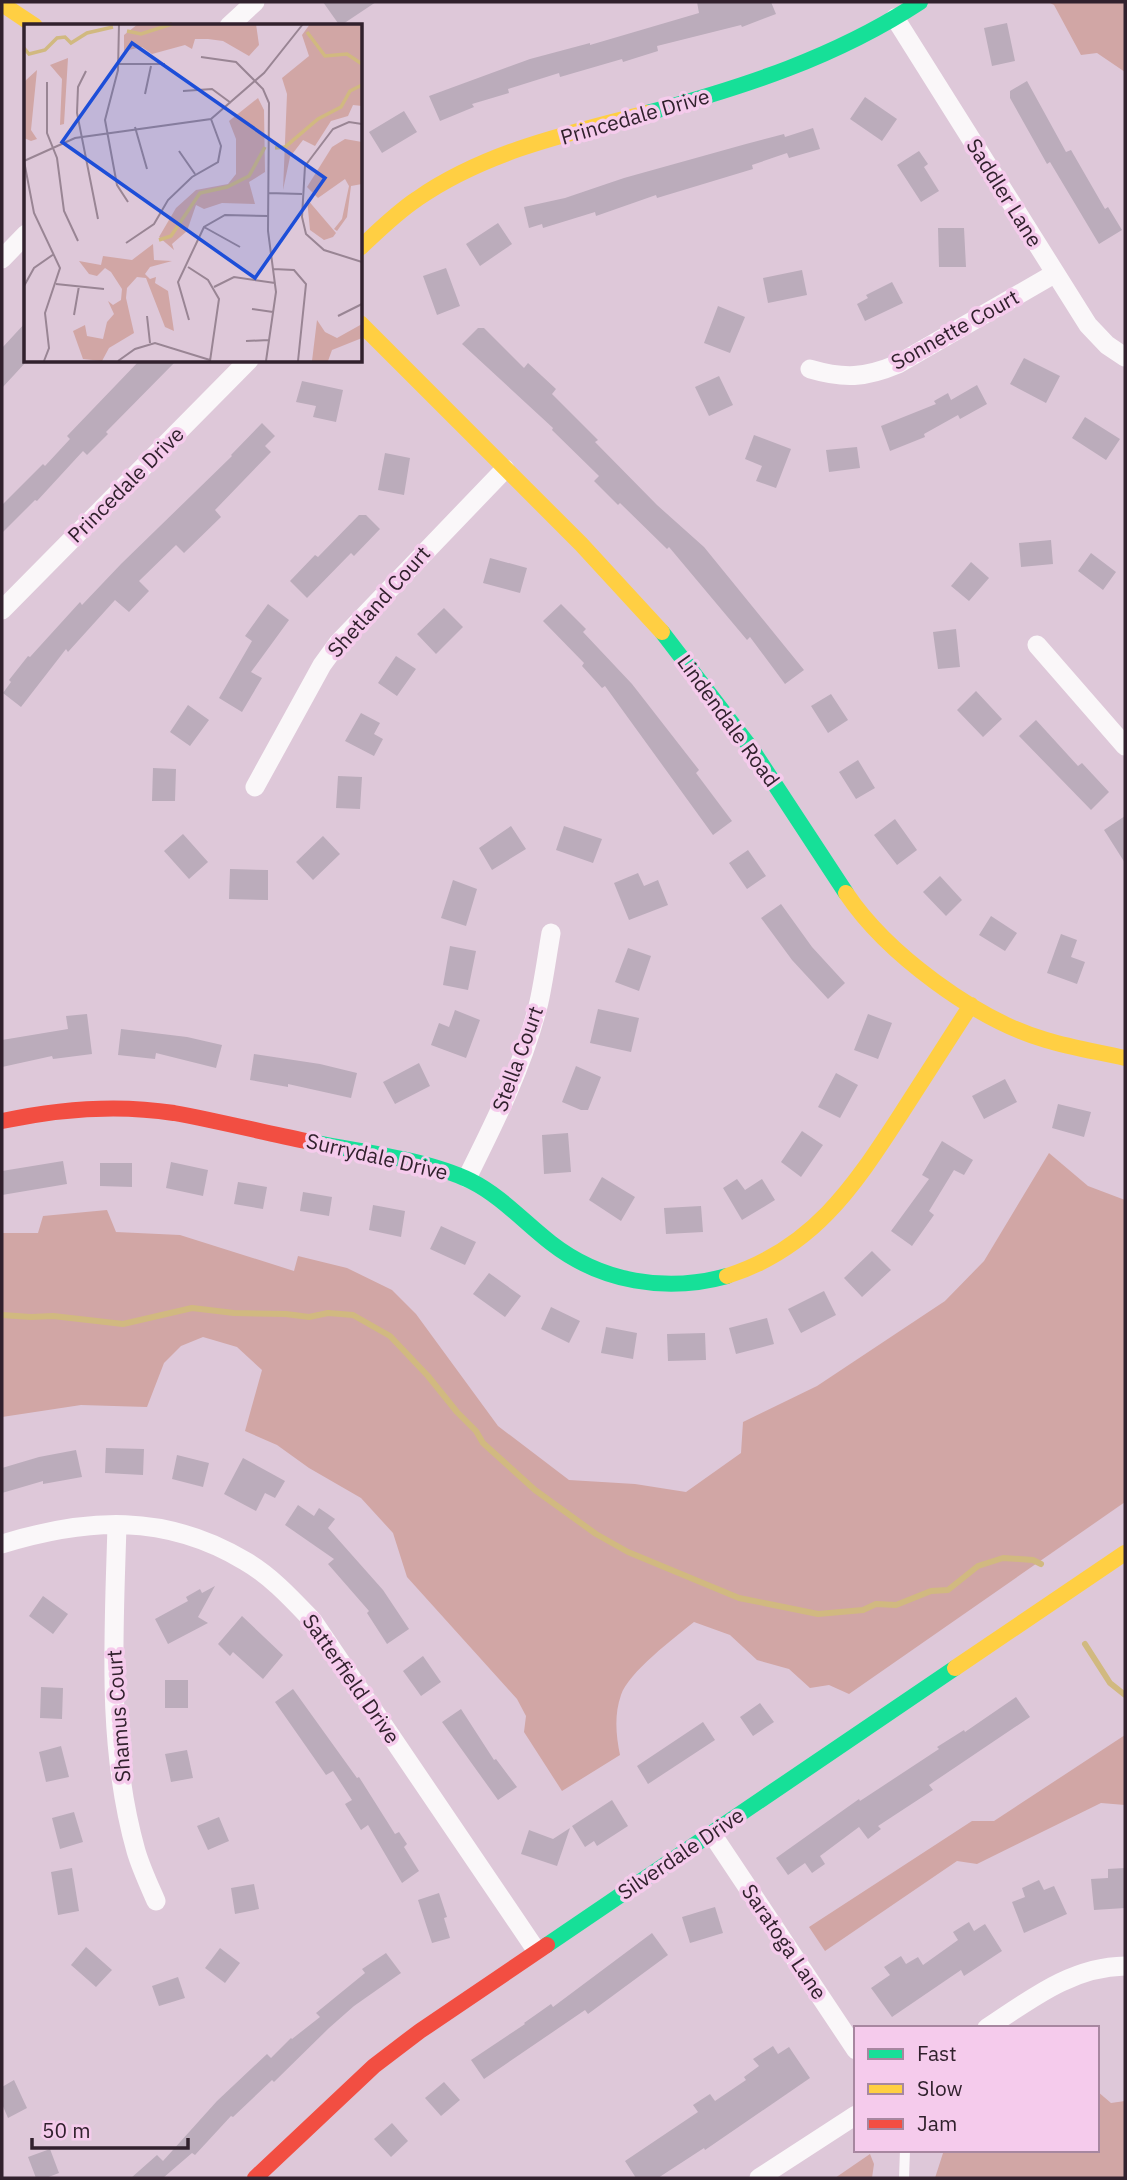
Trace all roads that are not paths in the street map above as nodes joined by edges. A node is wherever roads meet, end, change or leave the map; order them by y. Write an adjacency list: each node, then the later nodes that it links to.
1 (255, 2): 6 (street)
2 (920, 2): 4 (street, Princedale Drive)
3 (2, 4): 5 (street)
4 (895, 18): 8 (street, Princedale Drive); 10 (street, Saddler Lane)
5 (32, 24)
6 (231, 24)
7 (24, 236): 9 (street)
8 (362, 246)
9 (2, 259)
10 (1054, 274): 12 (street, Saddler Lane); 14 (street, Sonnette Court)
11 (362, 325): 15 (street, Lindendale Road)
12 (1125, 357)
13 (247, 362): 16 (street, Princedale Drive)
14 (810, 369)
15 (505, 469): 19 (street, Shetland Court); 21 (street, Lindendale Road)
16 (2, 610)
17 (1037, 645): 18 (street)
18 (1125, 746)
19 (255, 787)
20 (551, 933): 24 (street, Stella Court)
21 (971, 1005): 22 (street, Lindendale Road); 24 (street, Surrydale Drive)
22 (1125, 1058)
23 (2, 1121): 24 (street, Surrydale Drive)
24 (467, 1178)
25 (117, 1525): 26 (street, Satterfield Drive); 29 (street, Shamus Court); 30 (street, Satterfield Drive)
26 (2, 1544)
27 (1125, 1553): 28 (street, Silverdale Drive)
28 (712, 1833): 30 (street, Silverdale Drive); 33 (street, Saratoga Lane)
29 (156, 1902)
30 (536, 1950): 36 (street, Silverdale Drive)
31 (1125, 1966): 32 (street)
32 (990, 2026)
33 (854, 2047)
34 (854, 2116): 37 (street)
35 (905, 2152): 38 (lane)
36 (255, 2178)
37 (760, 2178)
38 (904, 2178)

